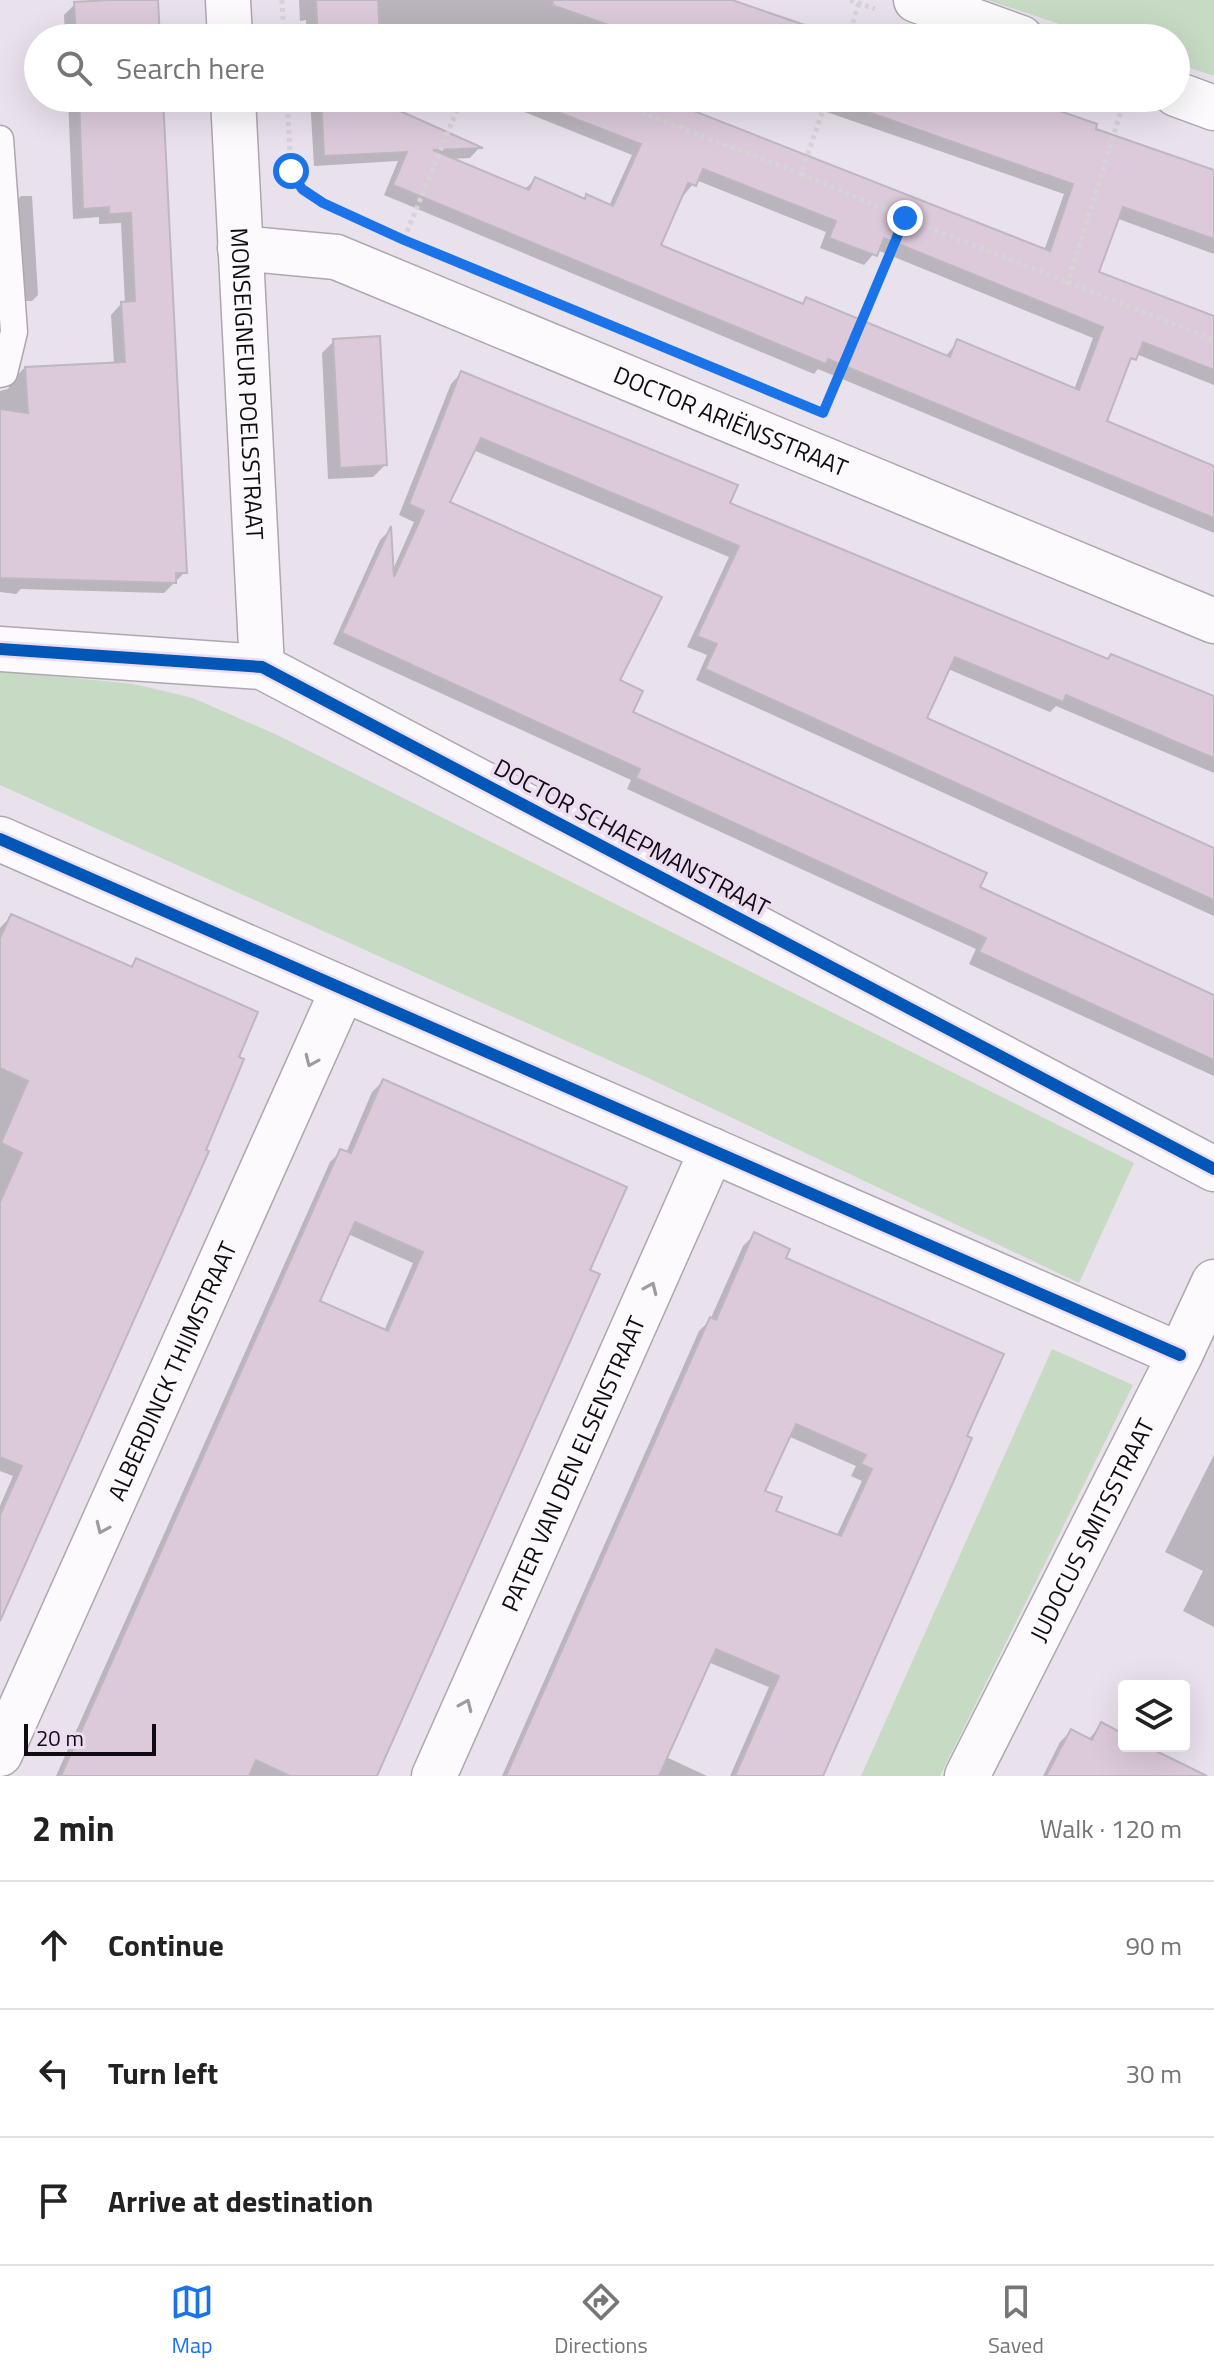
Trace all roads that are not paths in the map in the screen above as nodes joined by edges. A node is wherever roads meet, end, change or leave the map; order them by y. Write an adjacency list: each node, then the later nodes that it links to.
1 (228, 0): 3 (street)
2 (916, 0): 4 (street)
3 (229, 24)
4 (982, 24)
5 (1190, 99): 6 (street)
6 (1214, 108)
7 (234, 112): 9 (street, MONSEIGNEUR POELSSTRAAT)
8 (0, 139): 10 (lane)
9 (240, 248): 11 (street, DOCTOR ARIËNSSTRAAT); 13 (street, MONSEIGNEUR POELSSTRAAT)
10 (0, 374)
11 (1214, 621)
12 (0, 649): 13 (street, DOCTOR SCHAEPMANSTRAAT)
13 (262, 667): 17 (street, DOCTOR SCHAEPMANSTRAAT)
14 (0, 839): 15 (street)
15 (343, 989): 16 (street); 20 (street, ALBERDINCK THIJMSTRAAT, one-way to 20)
16 (712, 1150): 19 (street); 21 (street, PATER VAN DEN ELSENSTRAAT, one-way to 16)
17 (1214, 1169)
18 (1214, 1282): 19 (street, JUDOCUS SMITSSTRAAT)
19 (1180, 1355): 22 (street, JUDOCUS SMITSSTRAAT)
20 (0, 1754)
21 (434, 1776)
22 (967, 1776)

